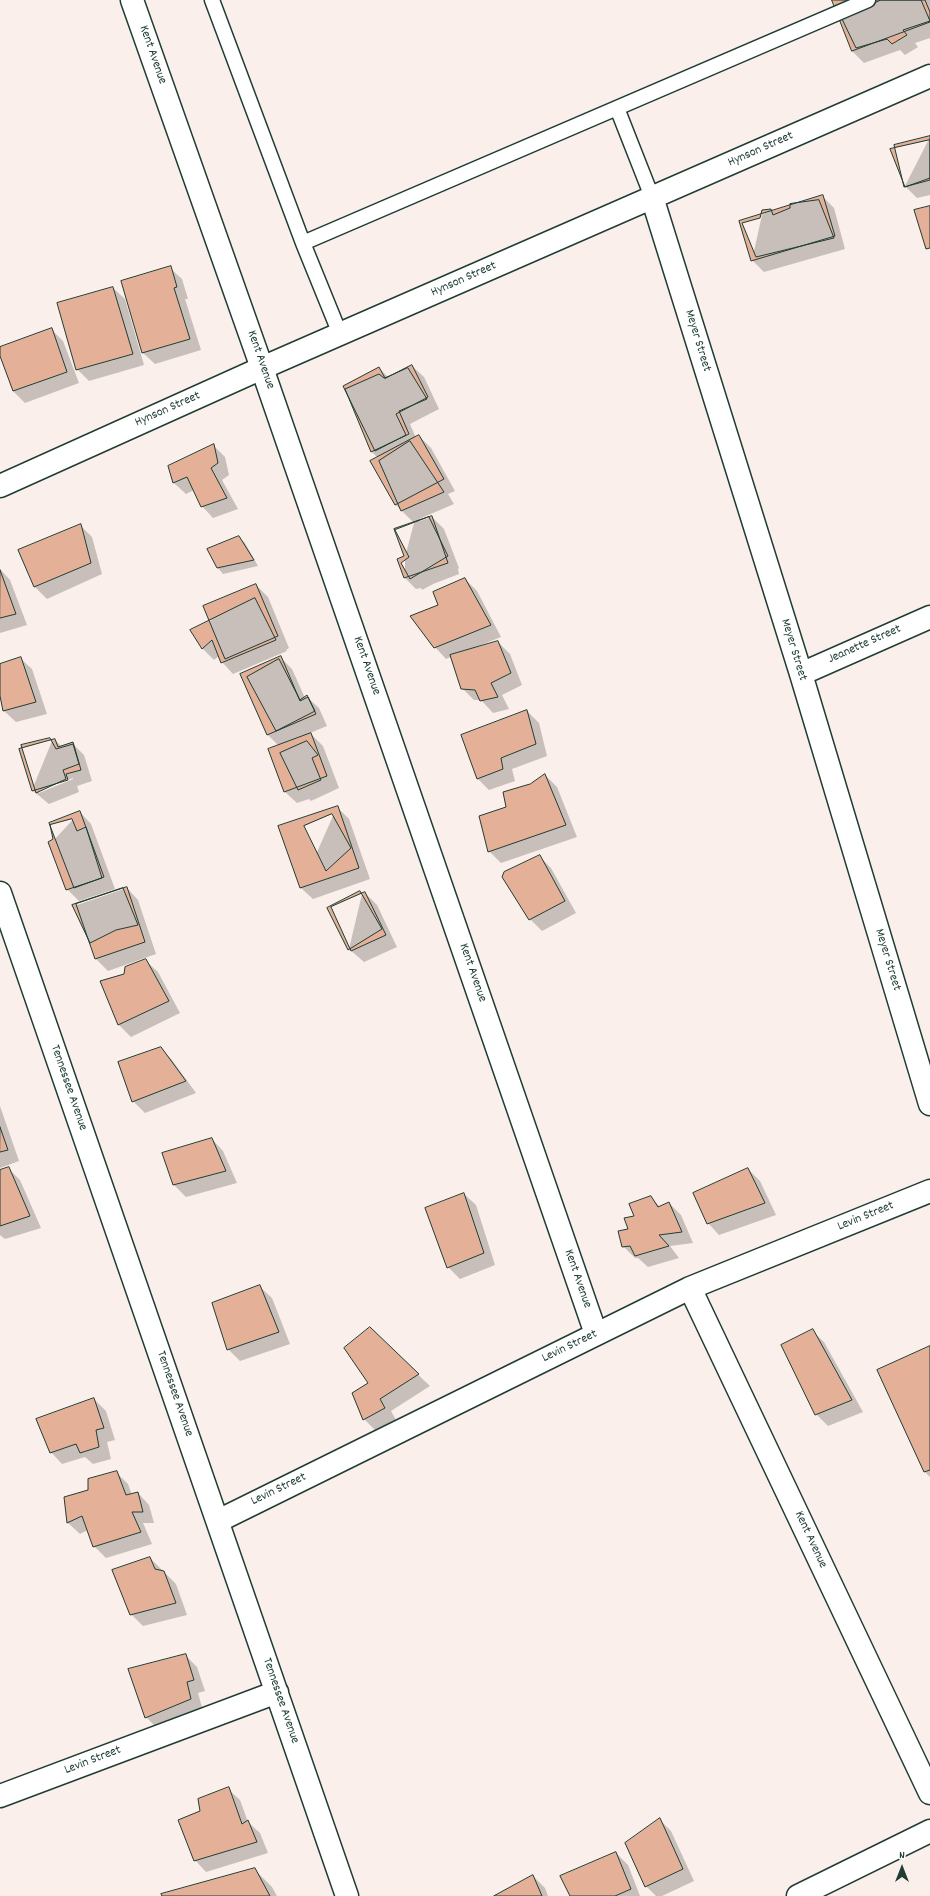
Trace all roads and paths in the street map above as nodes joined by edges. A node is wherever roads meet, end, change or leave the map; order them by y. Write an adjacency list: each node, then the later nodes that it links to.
1 (132, 0): 9 (street, Kent Avenue)
2 (212, 0): 7 (lane)
3 (868, 0): 5 (lane)
4 (930, 76): 6 (street, Hynson Street)
5 (617, 108): 6 (lane); 7 (lane)
6 (652, 197): 8 (street, Hynson Street); 12 (street, Meyer Street)
7 (303, 243): 8 (lane)
8 (340, 334): 9 (street, Hynson Street)
9 (262, 368): 10 (street, Hynson Street); 17 (street, Kent Avenue)
10 (0, 486)
11 (930, 617): 12 (street, Jeanette Street)
12 (801, 674): 14 (street, Meyer Street)
13 (0, 893): 18 (street, Tennessee Avenue)
14 (930, 1104)
15 (930, 1191): 16 (street, Levin Street)
16 (690, 1288): 17 (street, Levin Street); 20 (street, Kent Avenue)
17 (596, 1334): 18 (street, Levin Street)
18 (218, 1521): 19 (street, Tennessee Avenue)
19 (276, 1692): 21 (street, Levin Street); 23 (street, Tennessee Avenue)
20 (930, 1793)
21 (0, 1796)
22 (930, 1831): 24 (street)
23 (347, 1896)
24 (798, 1896)

